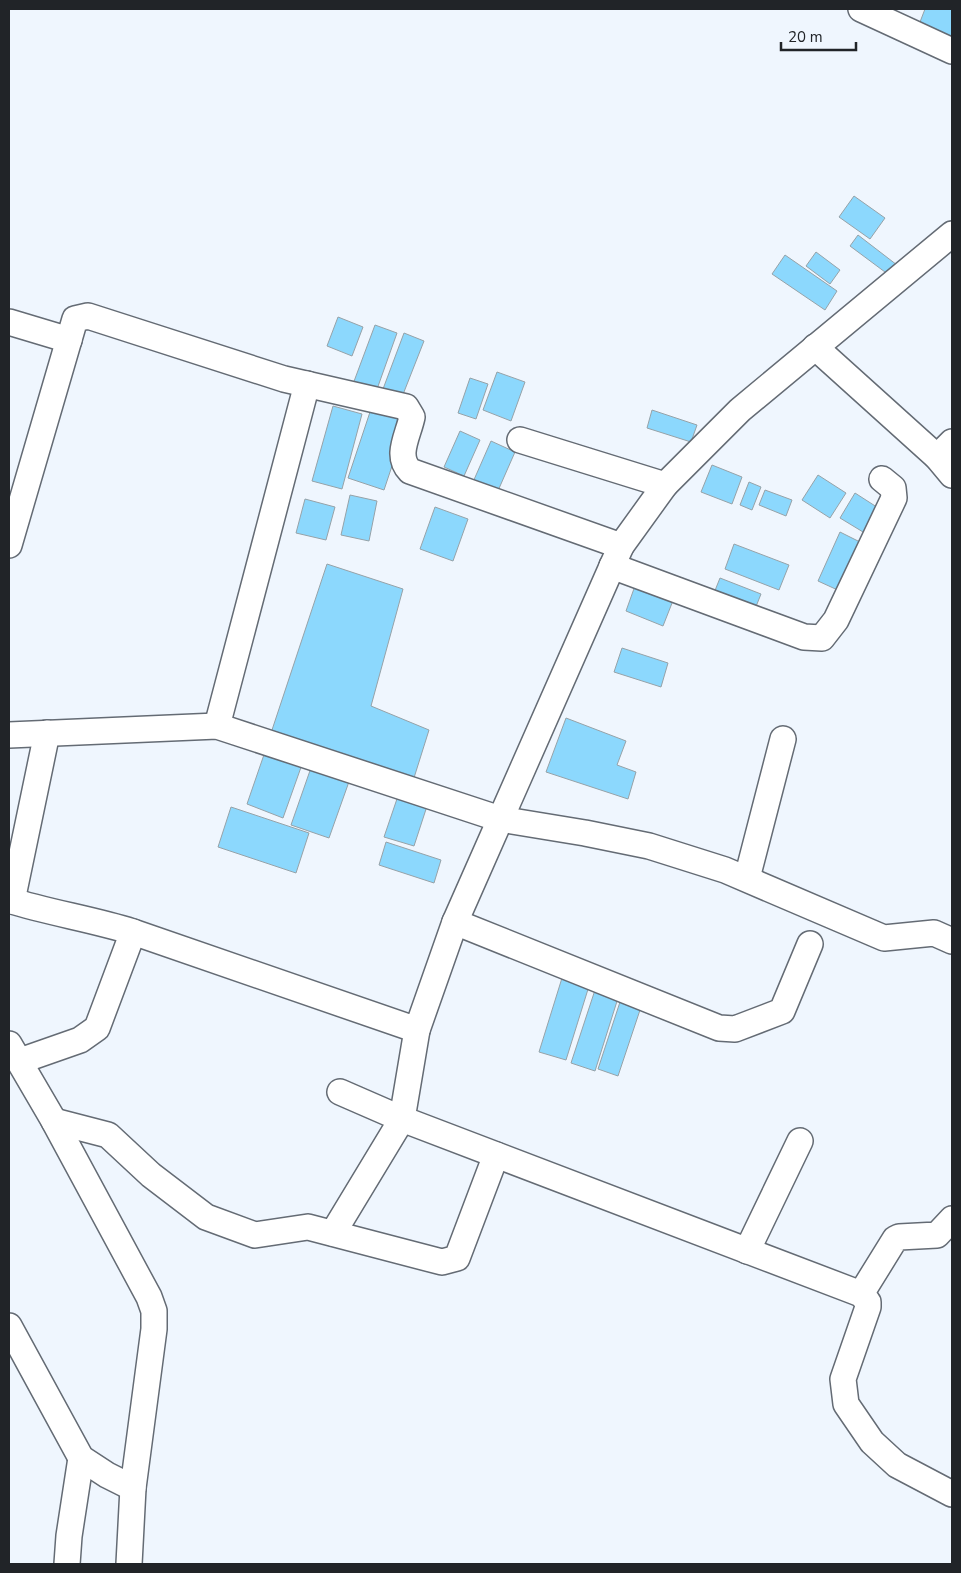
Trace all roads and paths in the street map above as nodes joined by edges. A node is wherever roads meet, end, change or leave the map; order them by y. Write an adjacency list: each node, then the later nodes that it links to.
1 (862, 9): 2 (street)
2 (952, 50)
3 (952, 234): 6 (street)
4 (9, 322): 5 (street)
5 (69, 340): 7 (street); 12 (street)
6 (815, 347): 9 (street); 11 (street)
7 (307, 384): 13 (street); 14 (street)
8 (520, 440): 11 (street)
9 (947, 458)
10 (882, 479): 13 (street)
11 (665, 485): 13 (street)
12 (9, 545)
13 (616, 556): 18 (street)
14 (217, 726): 15 (street); 18 (street)
15 (47, 733): 16 (street); 20 (street)
16 (9, 735)
17 (783, 739): 19 (street)
18 (500, 819): 19 (street); 21 (street)
19 (747, 878): 23 (street)
20 (11, 900): 22 (street)
21 (455, 922): 24 (street); 25 (street)
22 (134, 932): 25 (street); 26 (street)
23 (952, 941)
24 (810, 944)
25 (418, 1030): 28 (street)
26 (14, 1052): 29 (street)
27 (340, 1092): 28 (street)
28 (402, 1119): 31 (street); 33 (street)
29 (54, 1120): 33 (street); 38 (street)
30 (800, 1141): 34 (street)
31 (496, 1155): 33 (street); 34 (street)
32 (952, 1219): 35 (street)
33 (332, 1233)
34 (746, 1251): 35 (street)
35 (861, 1294): 39 (street)
36 (9, 1326): 37 (street)
37 (82, 1458): 38 (street); 40 (street)
38 (133, 1488): 41 (street)
39 (952, 1494)
40 (67, 1564)
41 (129, 1564)

